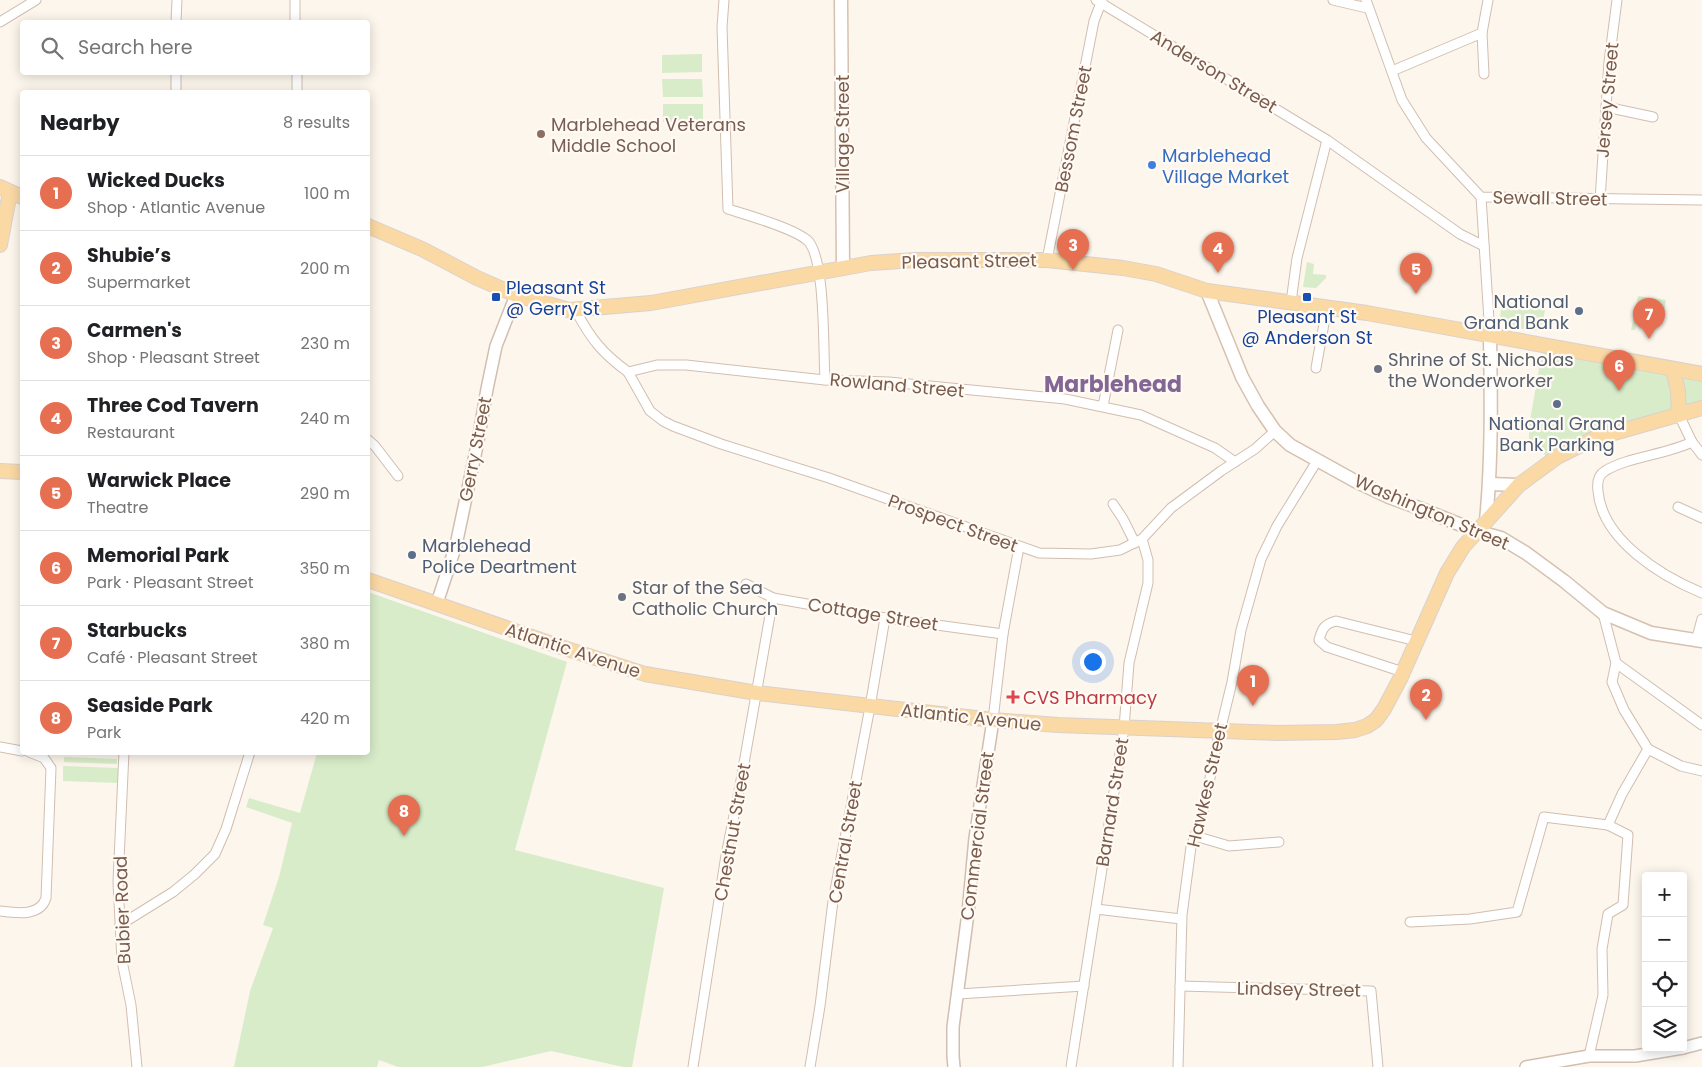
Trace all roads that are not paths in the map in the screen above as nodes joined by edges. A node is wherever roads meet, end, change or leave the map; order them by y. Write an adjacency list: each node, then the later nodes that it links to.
1 (36, 0): 13 (street)
2 (177, 0): 11 (street)
3 (295, 0): 12 (street)
4 (724, 0): 33 (street)
5 (841, 0): 32 (main road, Village Street)
6 (1333, 0): 10 (street)
7 (1488, 0): 14 (street)
8 (1617, 0): 21 (street, Jersey Street)
9 (1100, 1): 23 (street, Anderson Street); 31 (street, Bessom Street)
10 (1367, 4): 15 (street, Sewall Street)
11 (176, 20)
12 (295, 20)
13 (0, 22)
14 (1482, 33): 15 (street); 16 (street)
15 (1392, 71): 25 (street, Sewall Street)
16 (1484, 74)
17 (176, 75): 19 (street)
18 (297, 75): 20 (street)
19 (176, 90)
20 (297, 90)
21 (1606, 107): 22 (street); 26 (street, Jersey Street)
22 (1653, 117)
23 (1326, 140): 30 (street, Anderson Street); 36 (street)
24 (11, 192): 29 (main road)
25 (1481, 197): 26 (street, Sewall Street); 30 (street)
26 (1600, 200): 27 (street, Sewall Street)
27 (1702, 200)
28 (370, 227): 35 (main road, Pleasant Street)
29 (0, 245)
30 (1484, 246): 40 (street)
31 (1047, 260): 32 (main road, Pleasant Street); 34 (main road, Pleasant Street)
32 (843, 268): 33 (main road, Pleasant Street)
33 (820, 272): 38 (main road, Pleasant Street); 45 (street)
34 (1207, 291): 36 (main road, Pleasant Street); 49 (main road, Washington Street)
35 (516, 296): 38 (main road, Pleasant Street); 71 (street, Gerry Street)
36 (1291, 302): 37 (main road, Pleasant Street)
37 (1327, 307): 40 (main road, Pleasant Street); 41 (street)
38 (576, 310): 43 (street)
39 (1118, 330): 46 (street)
40 (1490, 336): 42 (main road, Pleasant Street); 58 (main road)
41 (1316, 368)
42 (1673, 370): 44 (main road, Pleasant Street); 48 (main road)
43 (628, 372): 45 (street, Rowland Street); 66 (street, Prospect Street)
44 (1702, 374)
45 (824, 380): 46 (street, Rowland Street)
46 (1103, 406): 54 (street, Rowland Street)
47 (1702, 408): 48 (main road, Atlantic Avenue)
48 (1679, 414): 51 (street); 59 (main road, Atlantic Avenue)
49 (1275, 431): 53 (main road, Washington Street); 54 (street, Prospect Street)
50 (370, 442): 57 (street)
51 (1692, 442): 52 (street); 69 (street)
52 (1702, 455)
53 (1317, 461): 64 (main road, Washington Street); 85 (street, Hawkes Street)
54 (1235, 462): 65 (street, Prospect Street)
55 (0, 471): 56 (main road)
56 (20, 472)
57 (398, 476)
58 (1490, 484): 59 (main road); 63 (main road)
59 (1519, 486): 63 (main road, Atlantic Avenue)
60 (1113, 504): 65 (street, Barnard Street)
61 (1678, 507): 62 (street)
62 (1702, 518)
63 (1486, 520): 64 (main road, Atlantic Avenue)
64 (1476, 531): 72 (main road, Washington Street); 77 (main road, Atlantic Avenue)
65 (1139, 541): 66 (street, Prospect Street); 84 (street, Barnard Street)
66 (1019, 547): 75 (street, Commercial Street)
67 (370, 581): 71 (main road, Atlantic Avenue)
68 (746, 584): 70 (street, Cottage Street)
69 (1702, 593)
70 (773, 598): 73 (street, Cottage Street); 80 (street, Chestnut Street)
71 (437, 603): 80 (main road, Atlantic Avenue)
72 (1603, 613): 76 (main road, Washington Street); 78 (street)
73 (885, 618): 75 (street, Cottage Street); 81 (street, Central Street)
74 (1702, 619): 76 (street)
75 (1003, 634): 82 (street, Commercial Street)
76 (1699, 641)
77 (1416, 642): 79 (main road, Atlantic Avenue); 79 (street)
78 (1616, 663): 83 (street); 87 (street)
79 (1403, 672): 85 (main road, Atlantic Avenue)
80 (757, 693): 81 (main road, Atlantic Avenue); 109 (street, Chestnut Street)
81 (870, 707): 82 (main road, Atlantic Avenue); 110 (street, Central Street)
82 (993, 720): 84 (main road, Atlantic Avenue); 103 (street, Commercial Street)
83 (1702, 725)
84 (1124, 728): 85 (main road, Atlantic Avenue); 96 (street, Barnard Street)
85 (1219, 731): 94 (street, Hawkes Street)
86 (0, 747): 88 (street)
87 (1648, 749): 92 (street); 93 (street)
88 (20, 751)
89 (37, 755): 97 (street)
90 (124, 755): 100 (street, Bubier Road)
91 (249, 755): 100 (street)
92 (1702, 771)
93 (1608, 825): 99 (street); 107 (street)
94 (1195, 836): 95 (street); 98 (street, Hawkes Street)
95 (1280, 842)
96 (1096, 909): 98 (street); 101 (street, Barnard Street)
97 (0, 911)
98 (1182, 919): 102 (street, Hawkes Street)
99 (1410, 922)
100 (120, 925): 108 (street, Bubier Road)
101 (1084, 986): 103 (street); 112 (street, Barnard Street)
102 (1180, 986): 113 (street, Hawkes Street); 114 (street, Lindsey Street)
103 (958, 994): 111 (street, Commercial Street)
104 (1702, 1044): 105 (street)
105 (1687, 1047)
106 (1659, 1052): 107 (street)
107 (1589, 1056): 115 (street)
108 (137, 1067)
109 (693, 1067)
110 (810, 1067)
111 (954, 1067)
112 (1071, 1067)
113 (1178, 1067)
114 (1378, 1067)
115 (1526, 1067)

